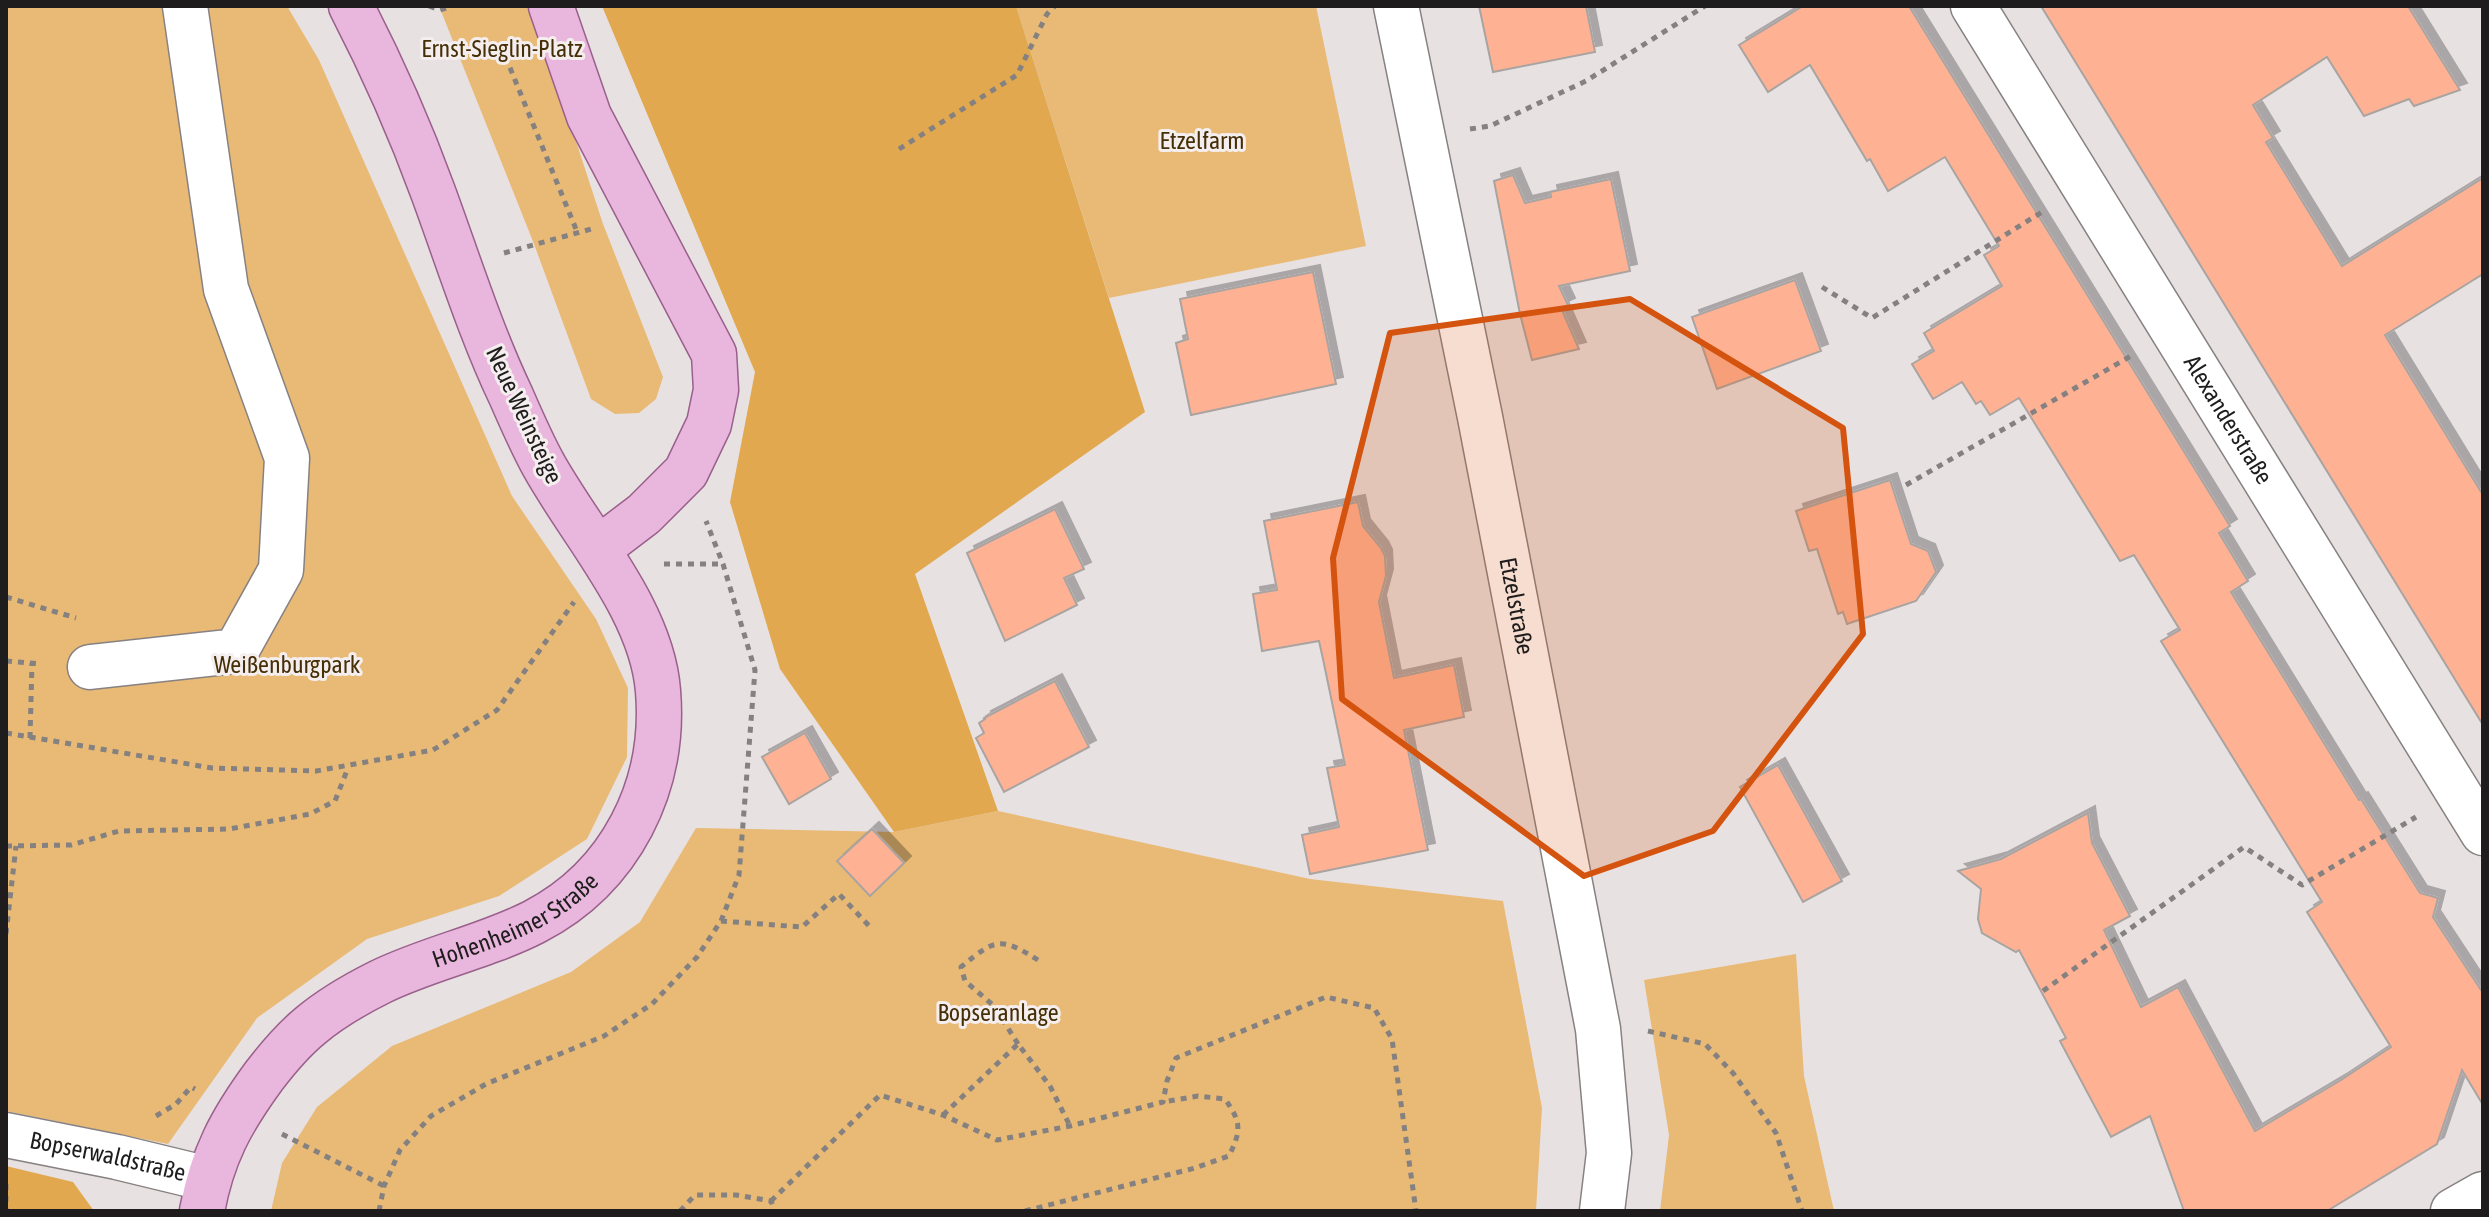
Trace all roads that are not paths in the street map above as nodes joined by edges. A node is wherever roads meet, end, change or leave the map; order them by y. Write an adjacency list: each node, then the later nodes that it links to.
1 (185, 6): 7 (street)
2 (351, 6): 6 (main road, Neue Weinsteige)
3 (551, 6): 6 (main road)
4 (1396, 6): 12 (street, Etzelstraße)
5 (1973, 6): 8 (street, Alexanderstraße)
6 (598, 549): 11 (main road, Hohenheimer Straße)
7 (90, 667)
8 (2483, 833)
9 (6, 1135): 11 (street, Bopserwaldstraße)
10 (2483, 1194): 13 (street)
11 (205, 1195)
12 (1602, 1211)
13 (2453, 1211)

